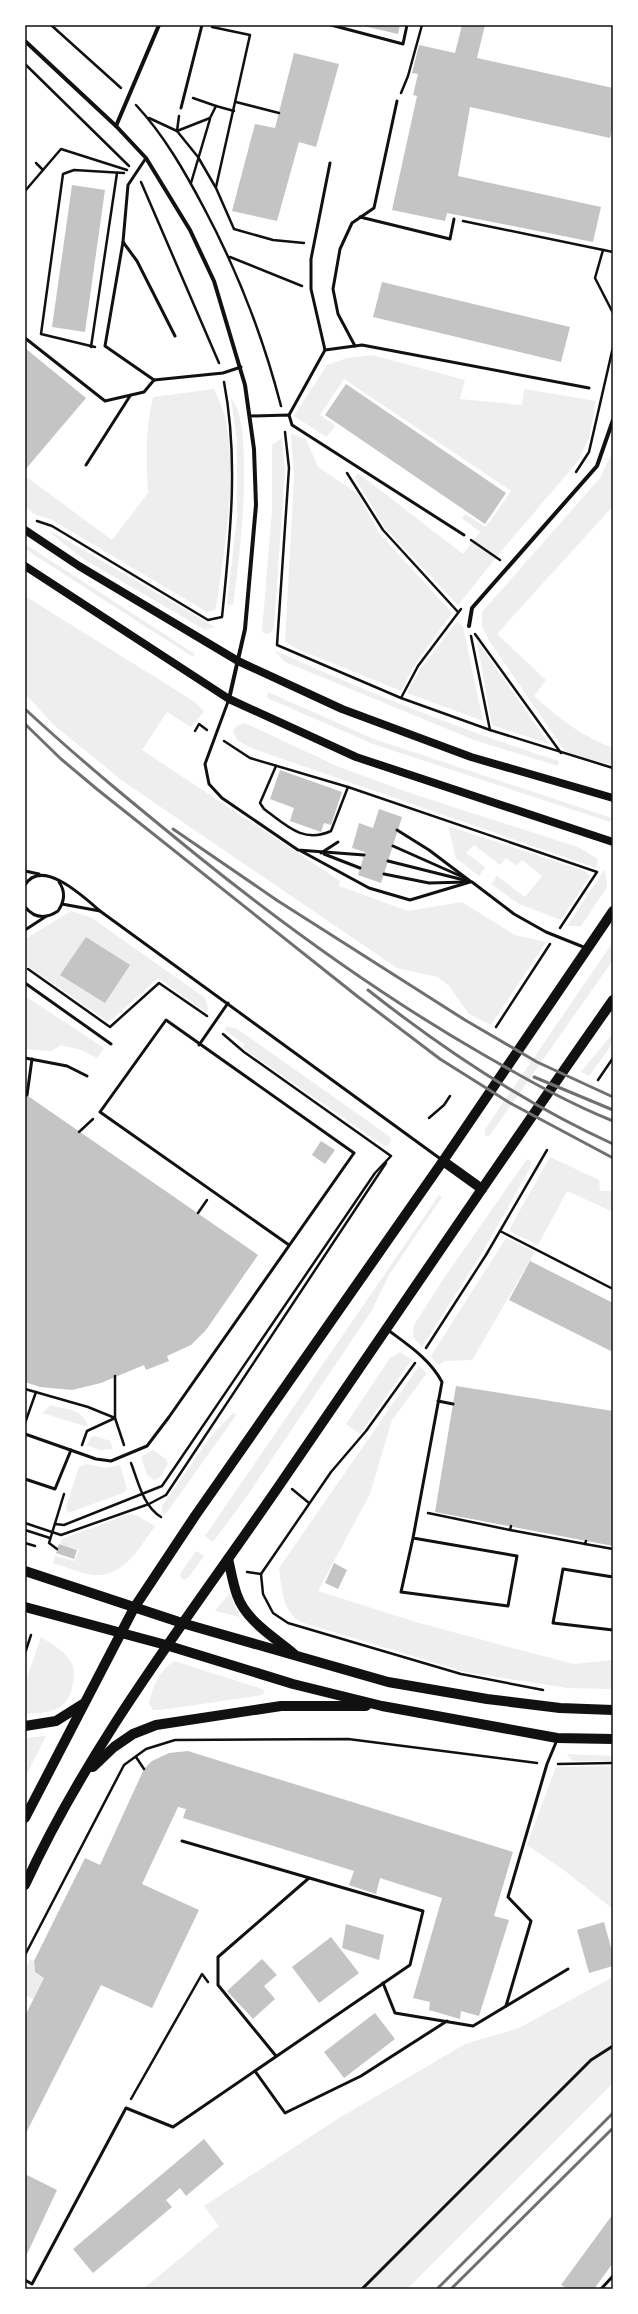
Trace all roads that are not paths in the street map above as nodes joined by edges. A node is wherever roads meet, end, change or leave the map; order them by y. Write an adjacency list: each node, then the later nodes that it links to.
1 (159, 25): 8 (street)
2 (202, 25): 7 (lane)
3 (331, 25): 4 (lane)
4 (407, 25)
5 (25, 41): 8 (street)
6 (397, 101): 11 (lane)
7 (181, 108)
8 (116, 126): 9 (street)
9 (146, 158): 13 (lane); 18 (street)
10 (330, 163): 17 (lane)
11 (360, 217): 12 (lane); 16 (lane)
12 (454, 219)
13 (123, 242): 14 (lane); 19 (lane)
14 (175, 336)
15 (25, 338): 21 (lane)
16 (355, 346): 17 (lane); 20 (lane)
17 (325, 350): 22 (lane)
18 (241, 367): 19 (lane); 23 (street)
19 (154, 380): 21 (lane)
20 (589, 388)
21 (130, 396): 25 (lane)
22 (289, 415): 23 (lane); 27 (lane)
23 (251, 416): 30 (street)
24 (613, 420): 29 (street)
25 (86, 464)
26 (25, 530): 30 (main road)
27 (464, 535)
28 (25, 566): 31 (main road)
29 (469, 626)
30 (238, 661): 31 (street); 32 (main road)
31 (228, 699): 35 (main road); 37 (lane)
32 (613, 798)
33 (397, 830): 46 (lane)
34 (338, 842): 38 (lane)
35 (613, 842)
36 (392, 846): 46 (lane)
37 (298, 850): 38 (lane); 46 (lane)
38 (321, 853): 39 (lane); 41 (lane)
39 (364, 855)
40 (388, 861): 46 (lane)
41 (360, 868)
42 (25, 871): 43 (lane)
43 (41, 874): 45 (lane); 47 (lane)
44 (384, 874): 46 (lane)
45 (58, 880): 48 (lane); 50 (lane)
46 (472, 882): 54 (lane)
47 (25, 885)
48 (62, 904): 50 (lane); 52 (lane)
49 (25, 907): 52 (lane)
50 (100, 911): 57 (lane)
51 (613, 911): 54 (main road)
52 (45, 917): 53 (lane)
53 (25, 930)
54 (588, 949): 64 (main road)
55 (25, 983): 58 (lane)
56 (613, 1000): 65 (main road)
57 (228, 1003): 59 (lane); 64 (lane)
58 (111, 1044)
59 (199, 1045): 66 (lane); 66 (lane)
60 (25, 1058): 61 (lane)
61 (32, 1059): 62 (lane); 63 (lane)
62 (87, 1076)
63 (27, 1095)
64 (444, 1161): 65 (main road); 78 (main road)
65 (482, 1189): 67 (main road)
66 (289, 1245): 71 (lane)
67 (386, 1328): 68 (lane); 74 (main road)
68 (438, 1401): 69 (lane); 73 (lane)
69 (453, 1404)
70 (25, 1434): 71 (lane)
71 (70, 1450): 72 (lane)
72 (25, 1479)
73 (413, 1538): 73 (lane)
74 (228, 1559): 79 (main road); 83 (main road)
75 (25, 1571): 78 (main road)
76 (613, 1577): 80 (lane)
77 (25, 1607): 81 (main road)
78 (134, 1608): 79 (main road); 81 (main road)
79 (182, 1623): 82 (main road); 83 (main road)
80 (613, 1630)
81 (120, 1633): 82 (main road); 84 (main road)
82 (166, 1645): 85 (main road); 90 (main road)
83 (299, 1657): 86 (main road)
84 (85, 1702): 87 (main road); 91 (main road)
85 (382, 1706): 88 (main road); 90 (main road)
86 (613, 1710)
87 (25, 1726)
88 (557, 1738): 89 (main road); 97 (lane)
89 (613, 1739)
90 (82, 1777): 94 (main road)
91 (25, 1818)
92 (182, 1841): 93 (lane)
93 (309, 1878): 96 (lane); 100 (lane)
94 (25, 1885)
95 (568, 1969): 97 (lane)
96 (383, 1983): 98 (lane); 100 (lane)
97 (506, 2006): 98 (lane)
98 (447, 2021): 101 (lane)
99 (613, 2046): 104 (lane)
100 (276, 2056): 101 (lane)
101 (255, 2071): 103 (lane)
102 (613, 2276): 105 (lane)
103 (25, 2280)
104 (362, 2289)
105 (601, 2289)

